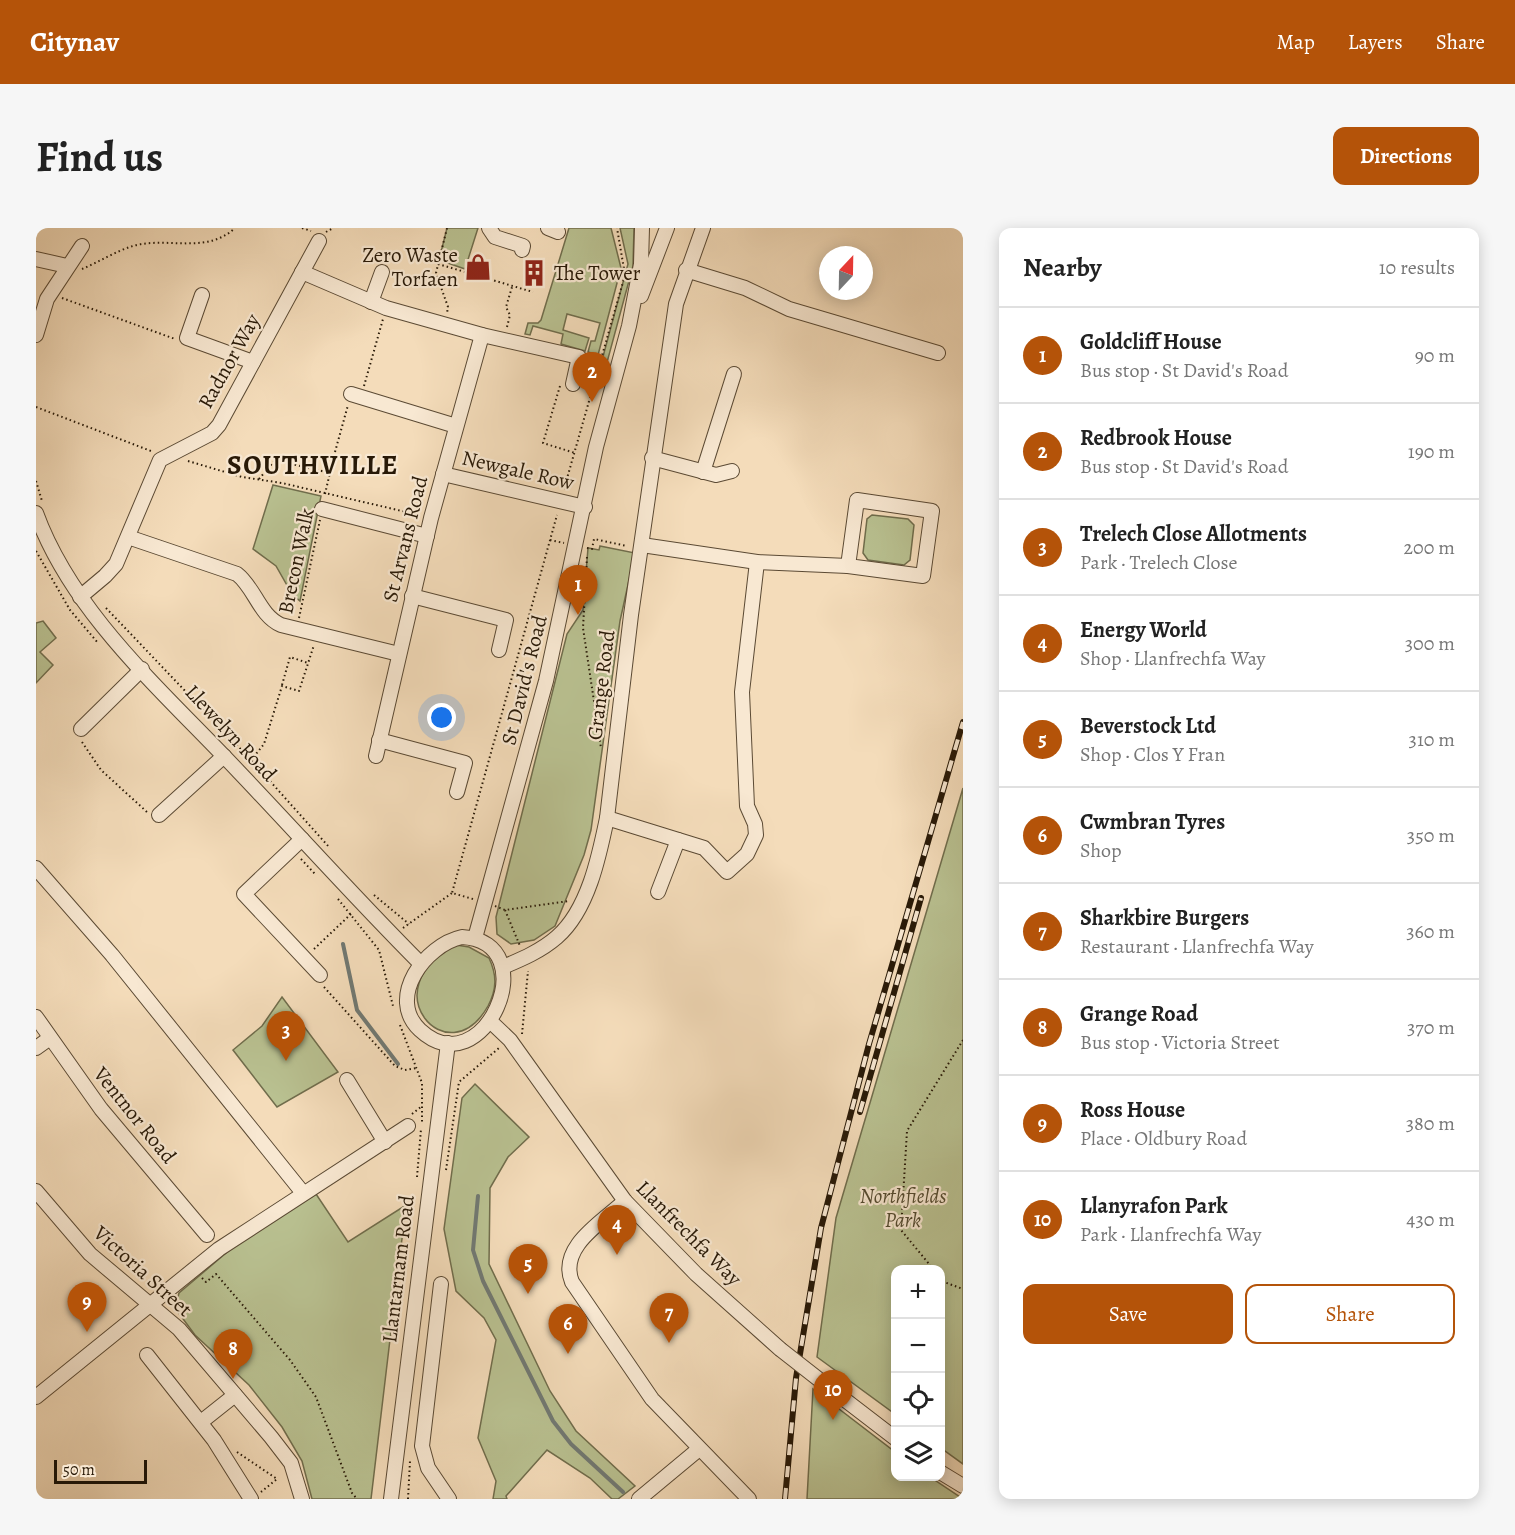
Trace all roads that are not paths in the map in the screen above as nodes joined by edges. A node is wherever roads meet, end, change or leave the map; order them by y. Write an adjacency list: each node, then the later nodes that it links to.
1 (489, 228): 7 (street)
2 (642, 228): 15 (street, St David's Road)
3 (667, 228): 15 (street, St David's Road)
4 (703, 228): 10 (street, Grange Road)
5 (319, 241): 11 (street, Radnor Way)
6 (82, 246): 9 (street)
7 (522, 250)
8 (36, 259): 9 (street)
9 (73, 269): 16 (street)
10 (686, 270): 18 (street); 24 (street, Grange Road)
11 (302, 272): 14 (street); 19 (street, Radnor Way)
12 (382, 272): 14 (street)
13 (202, 295): 19 (street)
14 (371, 302): 17 (street)
15 (629, 326): 28 (street, St David's Road)
16 (36, 335)
17 (482, 335): 21 (street); 23 (street, St Arvans Road)
18 (938, 353)
19 (253, 362): 32 (street, Radnor Way)
20 (734, 374): 26 (street)
21 (568, 380)
22 (351, 394): 23 (street)
23 (456, 426): 27 (street, St Arvans Road)
24 (652, 458): 26 (street); 33 (street, Grange Road)
25 (732, 471): 26 (street)
26 (704, 472)
27 (443, 474): 28 (street, Newgale Row); 31 (street, St Arvans Road)
28 (585, 507): 52 (street, St David's Road)
29 (40, 509): 36 (street, Llewelyn Road)
30 (322, 509): 31 (street)
31 (427, 536): 37 (street, St Arvans Road)
32 (128, 537): 36 (street); 39 (street)
33 (642, 547): 34 (street); 47 (street, Grange Road)
34 (757, 562): 35 (street); 49 (street)
35 (848, 566): 35 (street)
36 (84, 593): 40 (street, Llewelyn Road)
37 (412, 596): 38 (street); 39 (street, St Arvans Road)
38 (499, 650)
39 (399, 654): 42 (street, St Arvans Road)
40 (142, 669): 41 (street); 43 (street, Llewelyn Road)
41 (81, 729)
42 (379, 740): 44 (street, St Arvans Road); 45 (street)
43 (224, 756): 46 (street); 48 (street, Llewelyn Road)
44 (376, 756)
45 (457, 792)
46 (159, 815)
47 (607, 818): 49 (street); 54 (street, Grange Road)
48 (302, 839): 53 (street, Llewelyn Road); 55 (street)
49 (678, 840): 51 (street)
50 (36, 868): 65 (street)
51 (658, 892)
52 (475, 938): 53 (street); 54 (street)
53 (420, 963): 59 (street)
54 (503, 966): 57 (street)
55 (320, 975)
56 (36, 1017): 58 (street, Ventnor Road)
57 (489, 1021): 59 (street); 66 (street, Llanfrechfa Way)
58 (50, 1038): 60 (street); 67 (street, Ventnor Road)
59 (448, 1043): 80 (street, Llantarnam Road)
60 (36, 1048)
61 (347, 1080): 63 (street)
62 (408, 1126): 63 (street)
63 (385, 1142): 65 (street)
64 (36, 1191): 69 (street, Victoria Street)
65 (303, 1193): 69 (street)
66 (625, 1201): 74 (street, Llanfrechfa Way, bridge); 75 (street)
67 (207, 1235)
68 (441, 1284): 81 (street)
69 (151, 1304): 71 (street, Victoria Street); 72 (street)
70 (147, 1355): 73 (street)
71 (235, 1395): 73 (street); 79 (street, Victoria Street)
72 (36, 1397)
73 (201, 1422): 78 (street)
74 (891, 1435)
75 (699, 1449): 82 (street); 83 (street)
76 (945, 1475): 77 (street)
77 (963, 1486)
78 (251, 1499)
79 (302, 1499)
80 (391, 1499)
81 (449, 1499)
82 (639, 1499)
83 (749, 1499)

